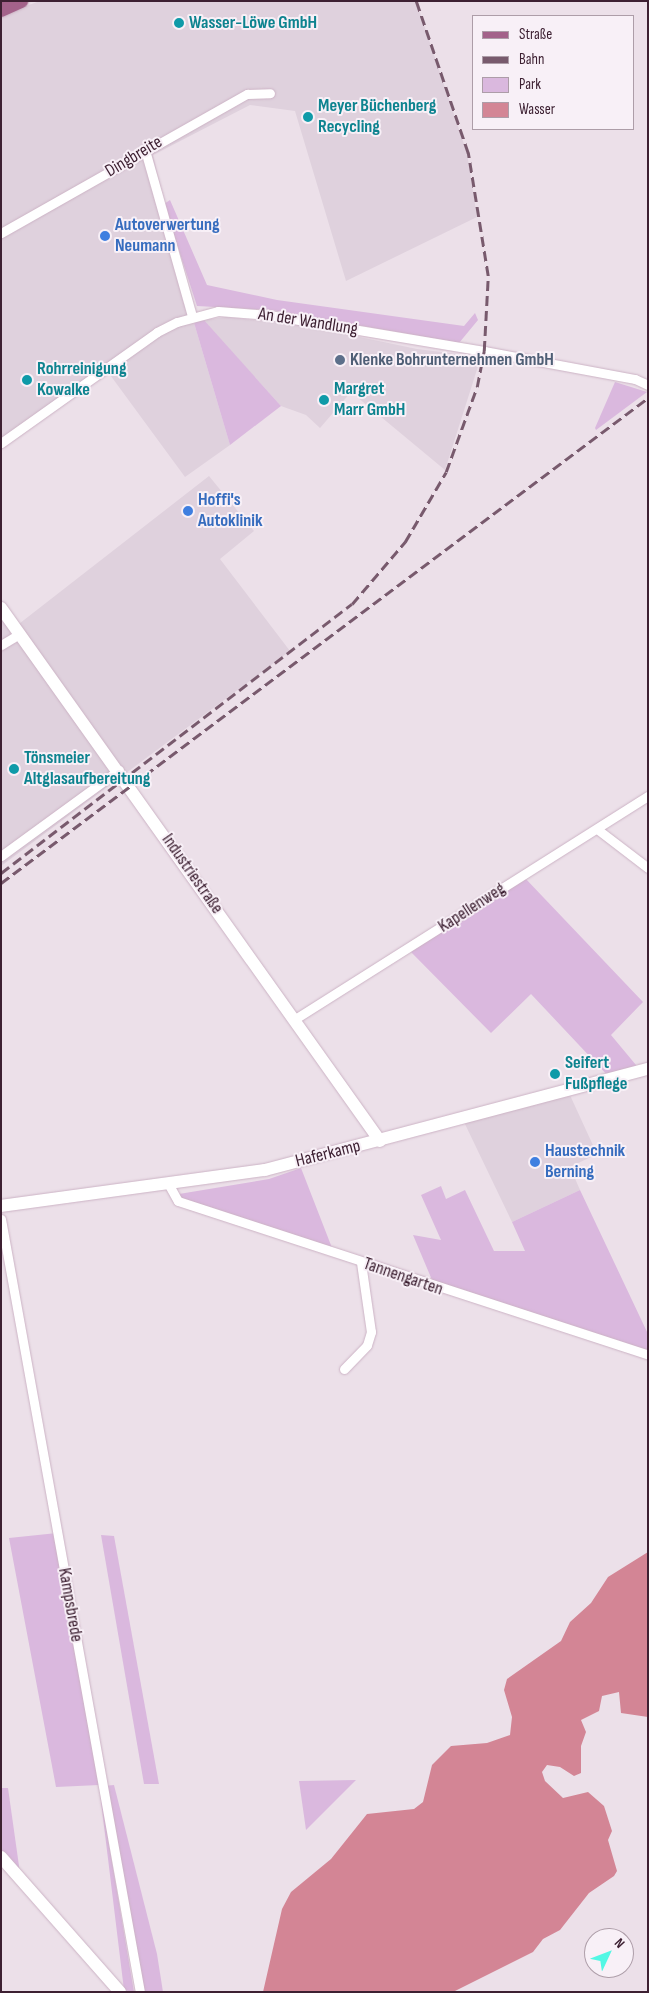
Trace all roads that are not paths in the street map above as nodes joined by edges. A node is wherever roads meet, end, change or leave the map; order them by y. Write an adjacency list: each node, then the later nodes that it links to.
1 (21, 1): 2 (main road)
2 (1, 10)
3 (270, 93): 4 (street, Dingbreite)
4 (145, 150): 5 (street, Dingbreite); 6 (street)
5 (1, 233)
6 (192, 316): 7 (street, An der Wandlung); 8 (street, An der Wandlung)
7 (648, 384)
8 (1, 443)
9 (1, 608): 10 (street, Industriestraße)
10 (19, 634): 11 (street); 12 (street, Industriestraße)
11 (1, 645)
12 (119, 770): 15 (street); 17 (street, Industriestraße)
13 (648, 796): 14 (street, Kapellenweg)
14 (597, 829): 16 (street); 17 (street, Kapellenweg)
15 (1, 856)
16 (648, 868)
17 (295, 1019): 19 (street, Industriestraße)
18 (648, 1070): 19 (street, Haferkamp)
19 (380, 1141): 20 (street, Haferkamp)
20 (169, 1185): 21 (street, Haferkamp); 23 (street, Tannengarten)
21 (1, 1206)
22 (1, 1219): 28 (street, Kampsbrede)
23 (360, 1263): 24 (street, Tannengarten); 25 (street)
24 (648, 1354)
25 (344, 1369)
26 (1, 1857): 27 (street)
27 (120, 1992)
28 (140, 1992)

